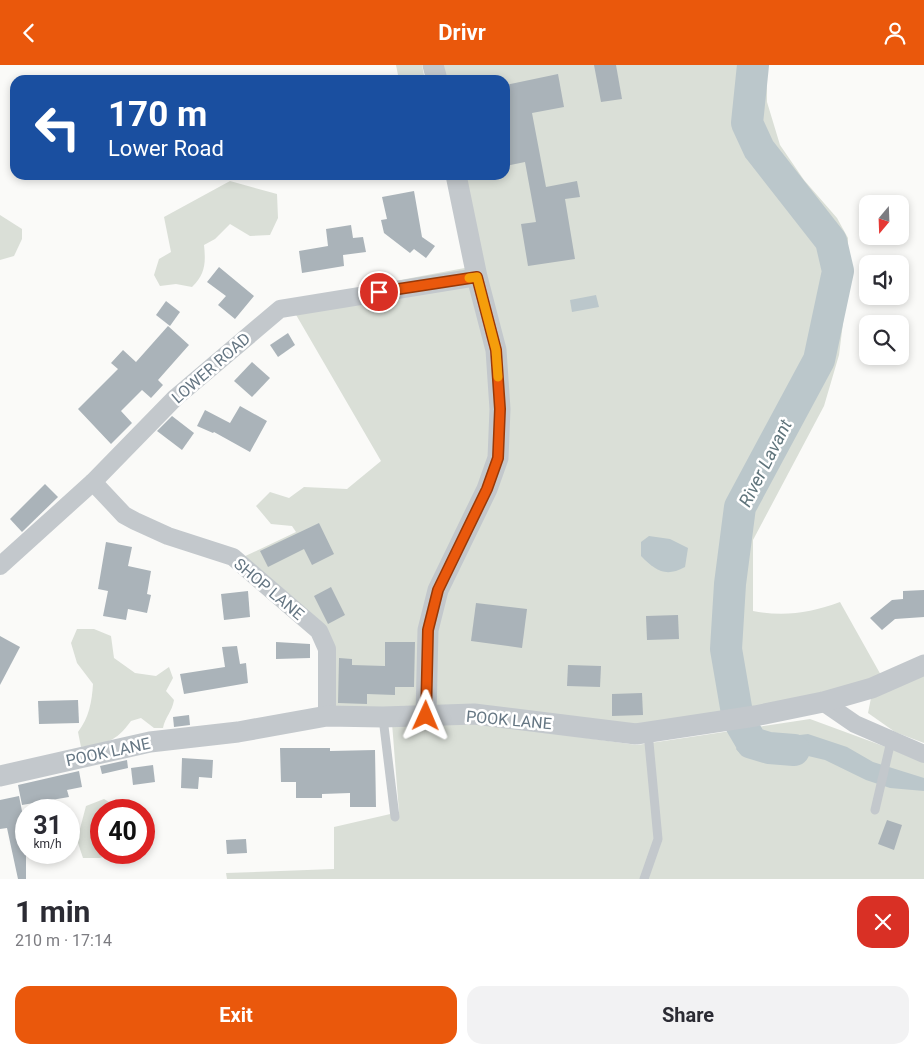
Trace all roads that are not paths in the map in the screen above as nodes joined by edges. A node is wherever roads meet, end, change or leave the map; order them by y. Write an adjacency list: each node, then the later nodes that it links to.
1 (457, 180): 2 (street)
2 (477, 277): 3 (street, LOWER ROAD); 8 (street)
3 (92, 482): 4 (street, LOWER ROAD); 7 (street, SHOP LANE)
4 (0, 566)
5 (924, 665): 6 (street, POOK LANE)
6 (823, 702): 10 (street, POOK LANE); 11 (street)
7 (327, 716): 9 (street, POOK LANE); 13 (street, POOK LANE)
8 (426, 716): 9 (street, POOK LANE); 10 (street, POOK LANE)
9 (383, 717): 15 (lane)
10 (648, 732): 16 (lane)
11 (891, 741): 12 (street); 14 (lane)
12 (924, 754)
13 (0, 776)
14 (875, 810)
15 (395, 817)
16 (644, 879)

